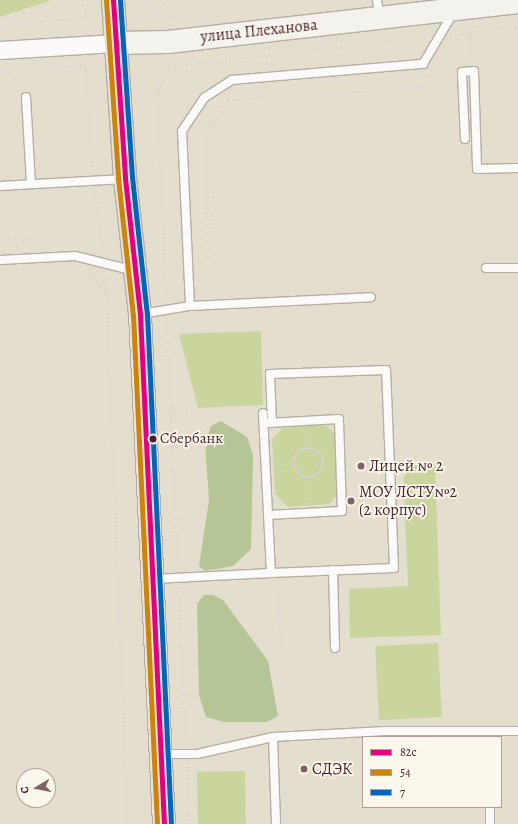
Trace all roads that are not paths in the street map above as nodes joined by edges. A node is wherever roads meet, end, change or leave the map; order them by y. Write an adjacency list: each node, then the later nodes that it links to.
1 (113, 0): 5 (main road)
2 (518, 2): 4 (main road, улица Плеханова)
3 (379, 9): 4 (main road, улица Плеханова); 5 (main road, улица Плеханова)
4 (456, 9): 18 (lane)
5 (115, 42): 6 (street, улица Плеханова); 10 (main road)
6 (0, 50)
7 (26, 97): 11 (lane)
8 (465, 139): 9 (lane)
9 (518, 168)
10 (125, 178): 11 (lane); 16 (main road)
11 (31, 184): 12 (lane)
12 (0, 186)
13 (0, 260): 16 (lane)
14 (486, 268): 15 (lane)
15 (518, 268)
16 (137, 272): 19 (main road)
17 (371, 297): 18 (lane)
18 (190, 306): 19 (lane)
19 (140, 314): 25 (main road)
20 (263, 412): 21 (lane)
21 (268, 423): 22 (lane); 22 (lane); 23 (lane)
22 (268, 515): 24 (lane)
23 (332, 570): 24 (lane); 26 (lane)
24 (274, 573): 25 (lane)
25 (154, 579): 30 (main road)
26 (335, 648)
27 (518, 731): 28 (lane)
28 (488, 734): 29 (lane)
29 (273, 737): 30 (lane); 33 (lane)
30 (162, 754): 32 (main road)
31 (490, 808): 34 (lane)
32 (164, 824)
33 (276, 824)
34 (490, 824)

